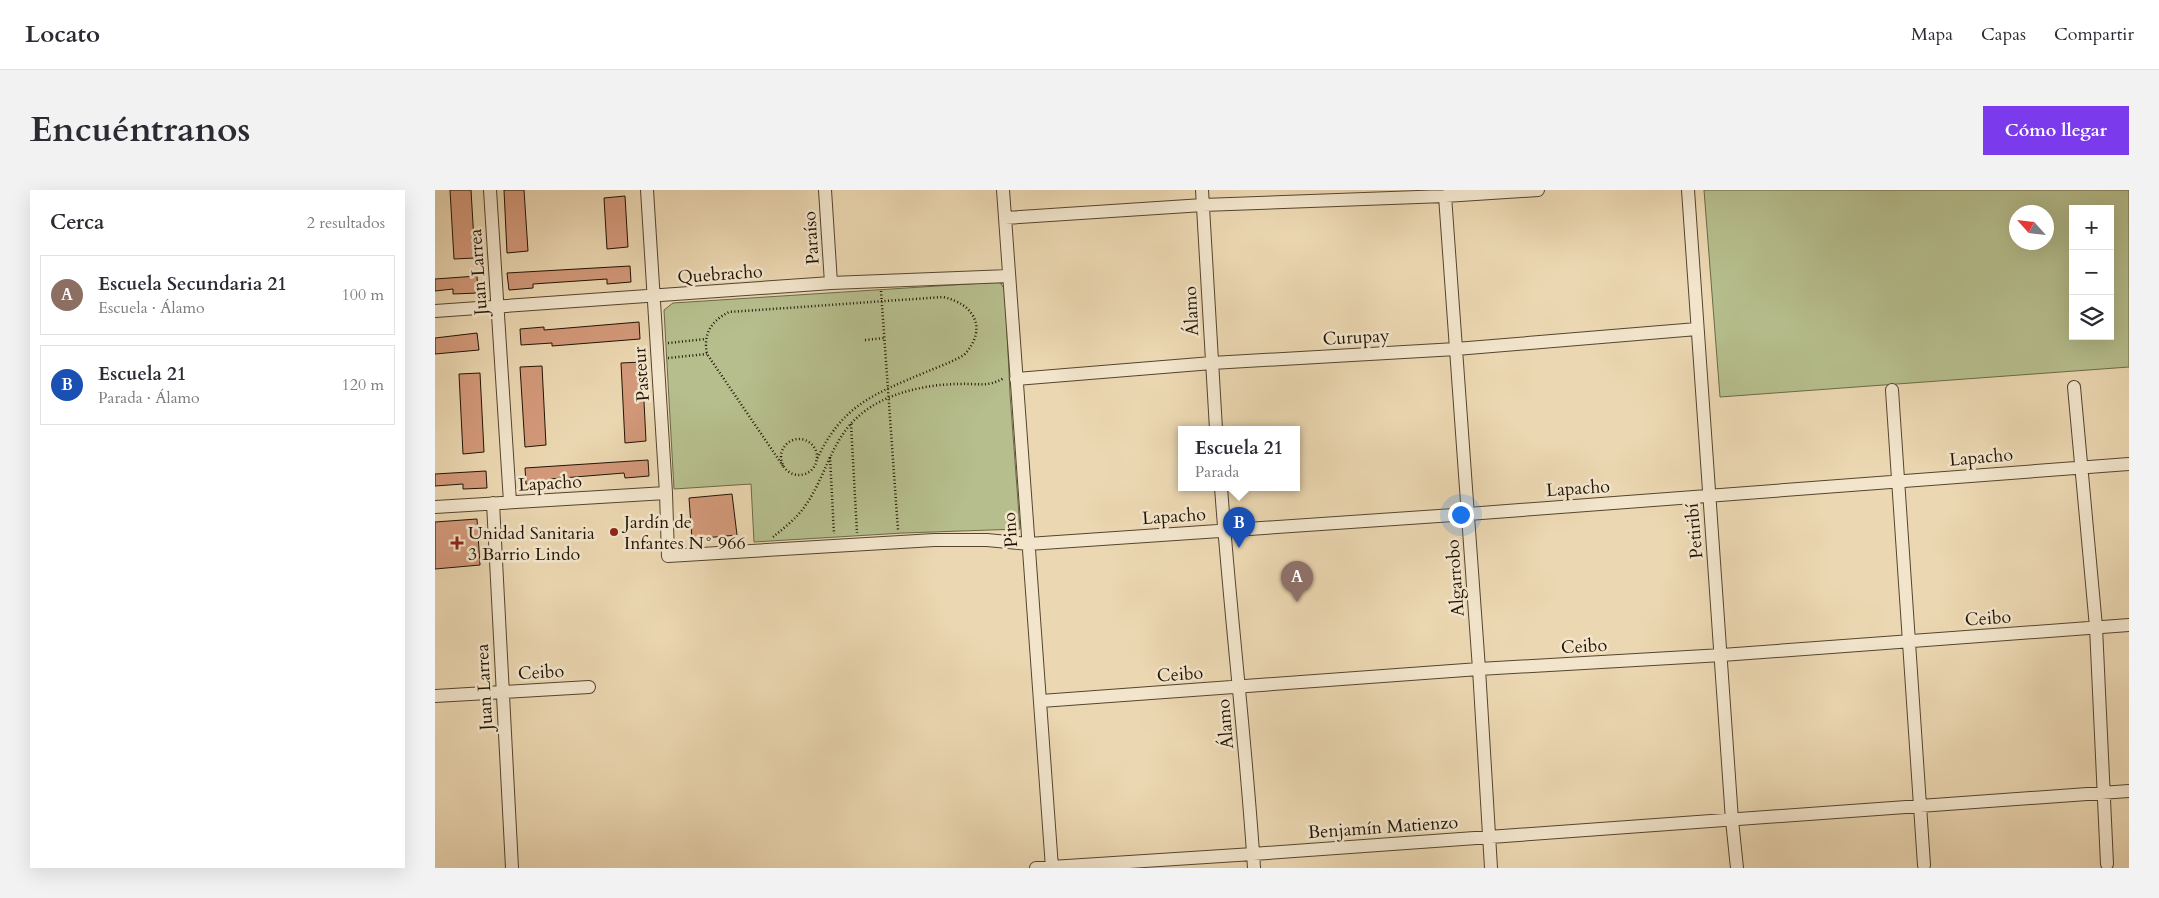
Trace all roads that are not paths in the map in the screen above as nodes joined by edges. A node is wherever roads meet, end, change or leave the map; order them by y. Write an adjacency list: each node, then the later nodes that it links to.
1 (490, 190): 14 (street, Juan Larrea)
2 (647, 190): 13 (street, Pasteur)
3 (825, 190): 12 (street, Paraíso)
4 (1003, 190): 10 (street, Pino)
5 (1202, 190): 9 (street, Álamo)
6 (1538, 190): 8 (street)
7 (1688, 190): 16 (street, Petiribí)
8 (1445, 196): 9 (street); 17 (street, Algarrobo)
9 (1203, 205): 10 (street); 18 (street, Álamo)
10 (1005, 218): 11 (street, Pino)
11 (1009, 276): 12 (street, Quebracho); 19 (street, Pino)
12 (831, 284): 13 (street, Quebracho)
13 (654, 297): 14 (street, Quebracho); 27 (street, Pasteur)
14 (497, 307): 15 (street, Quebracho); 29 (street, Juan Larrea)
15 (435, 311)
16 (1697, 329): 17 (street, Curupay); 28 (street, Petiribí)
17 (1457, 349): 18 (street, Curupay); 32 (street, Algarrobo)
18 (1212, 363): 19 (street, Curupay); 22 (street, Álamo)
19 (1016, 374): 34 (street, Pino)
20 (2074, 387): 24 (street)
21 (1892, 390): 25 (street)
22 (1217, 426)
23 (2129, 464): 24 (street, Lapacho)
24 (2081, 467): 25 (street, Lapacho); 37 (street)
25 (1898, 482): 28 (street, Lapacho); 38 (street)
26 (1221, 491): 33 (street, Álamo)
27 (666, 493): 29 (street, Lapacho); 35 (street, Pasteur)
28 (1708, 496): 32 (street, Lapacho); 39 (street, Petiribí)
29 (510, 502): 30 (street, Lapacho)
30 (493, 503): 31 (street, Lapacho); 43 (street, Juan Larrea)
31 (435, 507)
32 (1468, 514): 33 (street, Lapacho); 40 (street, Algarrobo)
33 (1224, 530): 34 (street, Lapacho); 42 (street, Álamo)
34 (1029, 544): 35 (street, Lapacho); 45 (street, Pino)
35 (668, 556)
36 (2129, 625): 37 (street, Ceibo)
37 (2096, 627): 38 (street, Ceibo); 47 (street)
38 (1909, 642): 39 (street, Ceibo); 48 (street)
39 (1722, 656): 40 (street, Ceibo); 49 (street, Petiribí)
40 (1479, 669): 42 (street, Ceibo); 50 (street, Algarrobo)
41 (589, 687): 43 (street, Ceibo)
42 (1239, 687): 45 (street, Ceibo); 51 (street, Álamo)
43 (502, 692): 44 (street, Ceibo); 55 (street, Juan Larrea)
44 (435, 696)
45 (1041, 701): 54 (street, Pino)
46 (2129, 791): 47 (street, Benjamín Matienzo)
47 (2104, 793): 48 (street, Benjamín Matienzo); 52 (street)
48 (1919, 807): 49 (street, Benjamín Matienzo); 53 (street)
49 (1732, 820): 50 (street, Benjamín Matienzo); 59 (street, Petiribí)
50 (1489, 837): 51 (street, Benjamín Matienzo); 58 (street, Algarrobo)
51 (1253, 854): 54 (street, Benjamín Matienzo); 57 (street, Álamo)
52 (2107, 864)
53 (1924, 865)
54 (1052, 867): 56 (street, Benjamín Matienzo)
55 (512, 868)
56 (1036, 868)
57 (1254, 868)
58 (1491, 868)
59 (1737, 868)

